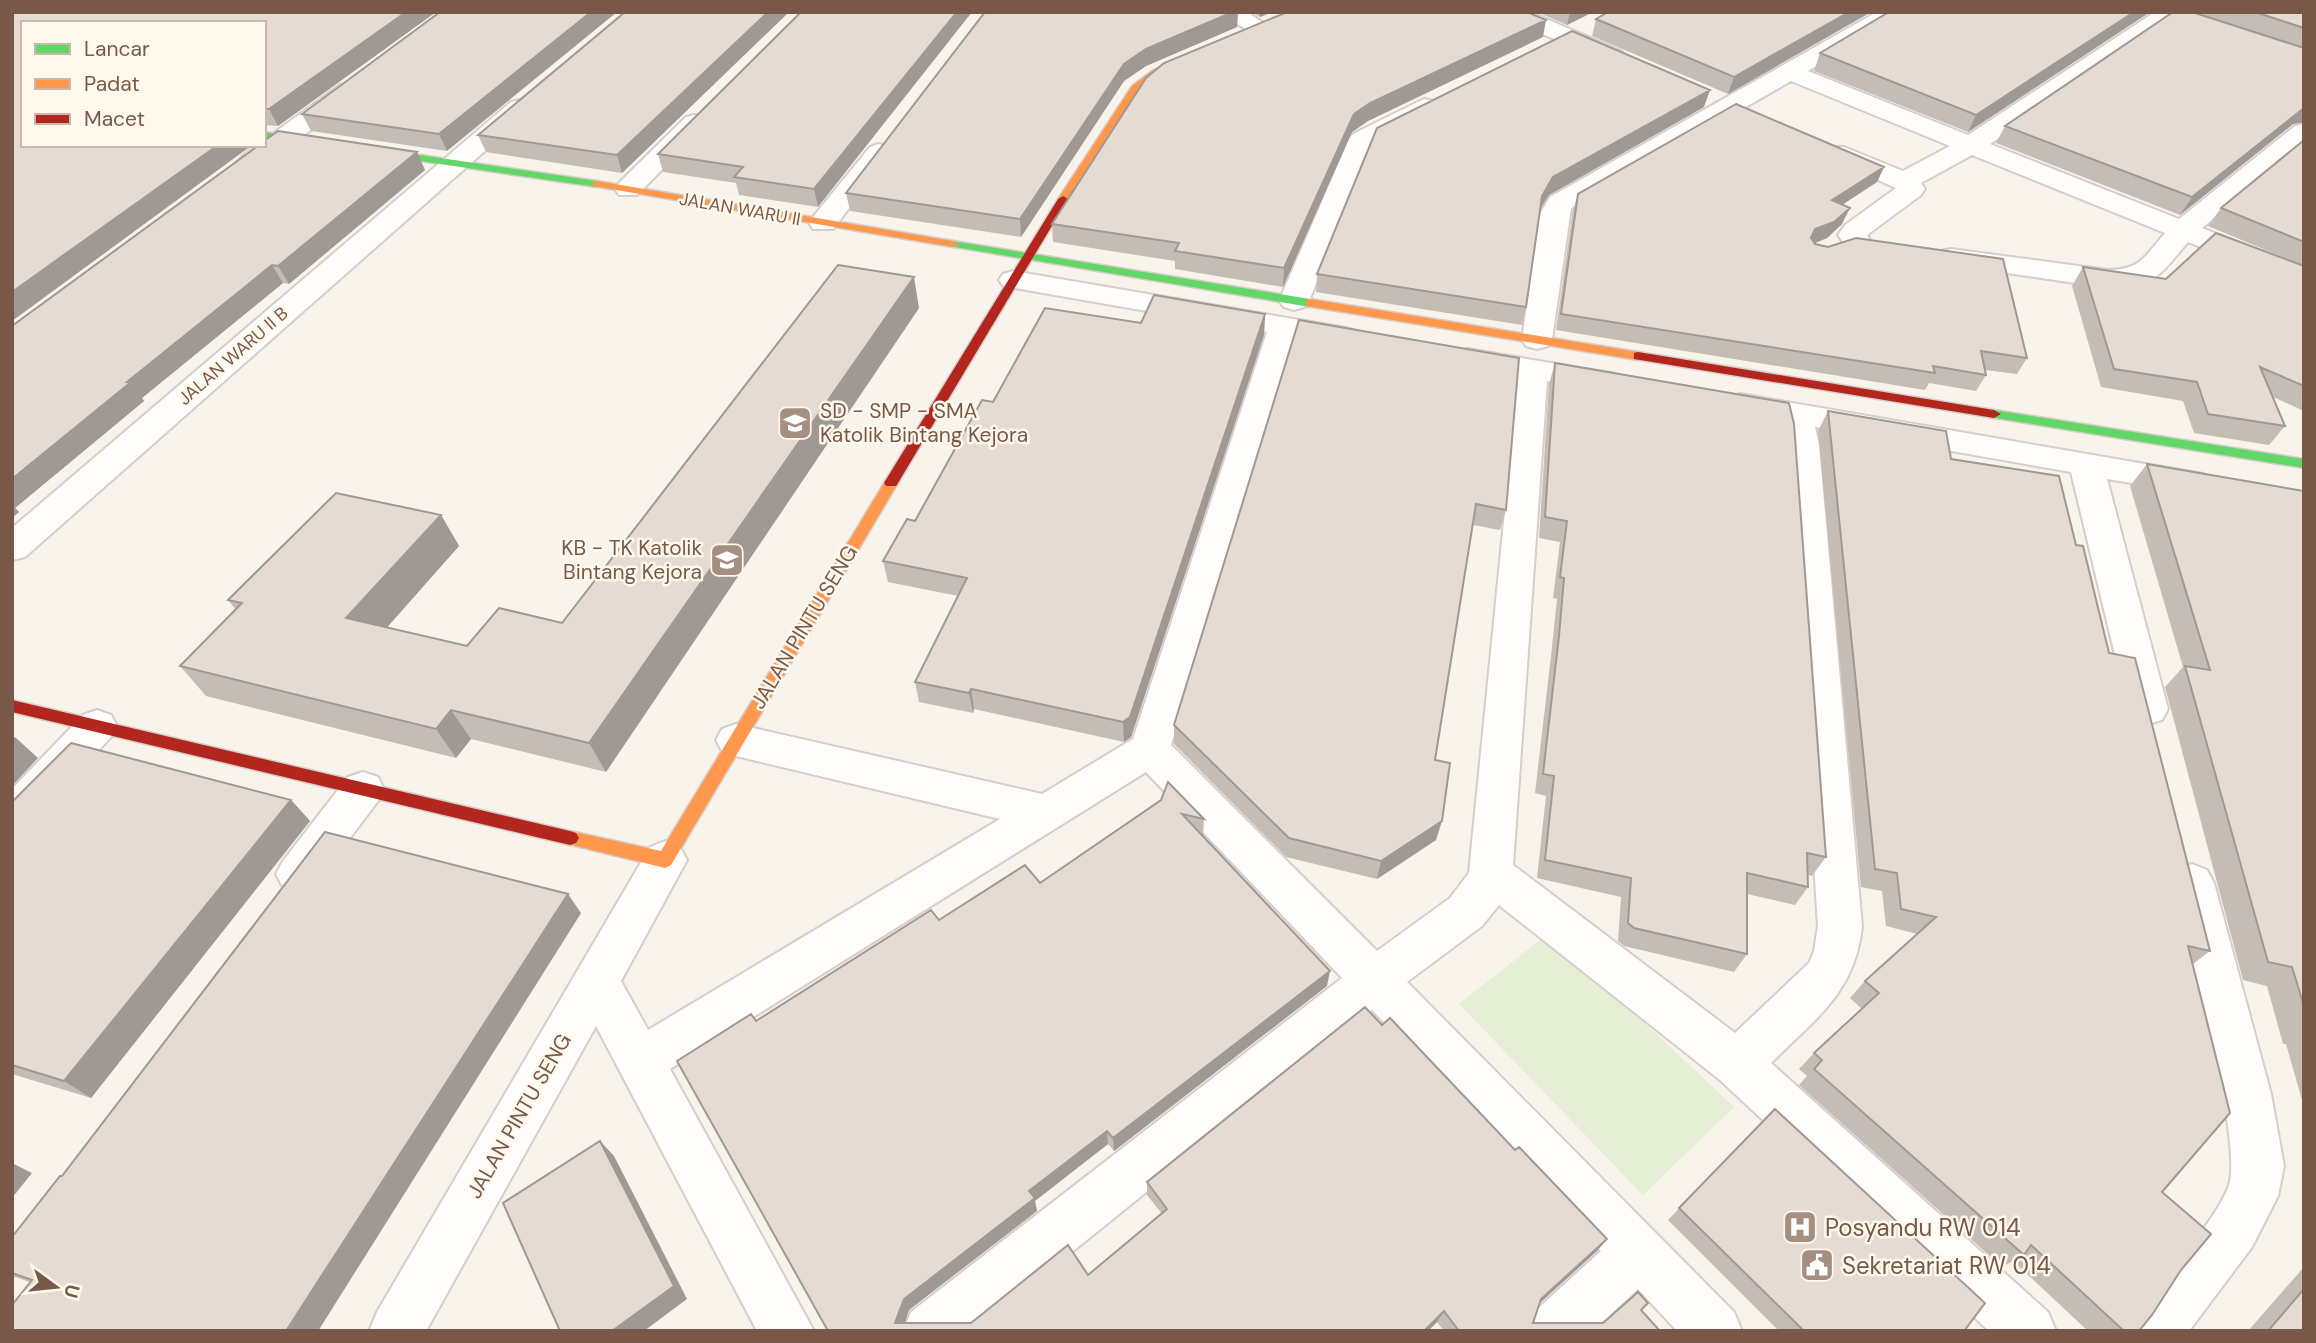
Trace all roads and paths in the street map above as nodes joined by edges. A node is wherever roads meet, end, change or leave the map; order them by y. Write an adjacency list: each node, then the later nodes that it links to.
1 (1229, 12): 7 (street)
2 (1511, 12): 8 (street)
3 (1894, 12): 13 (street)
4 (2164, 13): 6 (street); 25 (street)
5 (1598, 22): 8 (street)
6 (2192, 23)
7 (1267, 25): 9 (street)
8 (1567, 36): 10 (street); 12 (street)
9 (1237, 38)
10 (1542, 48)
11 (1202, 53): 35 (street, JALAN PINTU SENG)
12 (1629, 63)
13 (1789, 72): 19 (street); 25 (street)
14 (365, 78): 23 (street)
15 (539, 92): 27 (street)
16 (1704, 95): 19 (street)
17 (1441, 97): 37 (street)
18 (717, 101): 30 (street)
19 (1729, 106): 20 (street); 38 (street)
20 (1754, 117)
21 (897, 128): 31 (street)
22 (2304, 131): 32 (street)
23 (274, 137): 27 (street, JALAN WARU II)
24 (1816, 144): 29 (street)
25 (1972, 144): 29 (street); 32 (street)
26 (263, 147): 28 (street)
27 (453, 163): 30 (street, JALAN WARU II); 45 (street, JALAN WARU II B)
28 (234, 175)
29 (1903, 181): 33 (street)
30 (628, 190): 31 (street, JALAN WARU II)
31 (823, 223): 35 (street, JALAN WARU II)
32 (2183, 230): 34 (street); 36 (street)
33 (1855, 245)
34 (1931, 255)
35 (1019, 269): 37 (street); 48 (street, JALAN PINTU SENG)
36 (2304, 279)
37 (1289, 314): 38 (street); 50 (street)
38 (1534, 354): 39 (street); 43 (street); 56 (street)
39 (1637, 387)
40 (1716, 400): 41 (street)
41 (1796, 414): 42 (street); 61 (street)
42 (2085, 464): 44 (street); 49 (street)
43 (2304, 464)
44 (2222, 487)
45 (12, 548)
46 (12, 706): 47 (street)
47 (97, 726): 51 (street); 53 (street)
48 (736, 740): 52 (street); 55 (street, JALAN PINTU SENG)
49 (2157, 745)
50 (1150, 749): 52 (street); 59 (street)
51 (363, 789): 55 (street); 57 (street)
52 (1046, 813): 60 (street)
53 (12, 817)
54 (2181, 839): 69 (street)
55 (665, 860): 58 (street, JALAN PINTU SENG)
56 (1490, 873): 59 (street); 61 (street)
57 (276, 904)
58 (596, 981): 60 (street); 63 (street, JALAN PINTU SENG)
59 (1373, 981): 62 (street); 65 (street)
60 (640, 1061): 64 (street)
61 (1737, 1064): 68 (street)
62 (1639, 1252): 66 (street); 67 (street)
63 (396, 1331)
64 (787, 1331)
65 (930, 1331)
66 (1553, 1331)
67 (1716, 1331)
68 (2029, 1331)
69 (2155, 1331)

